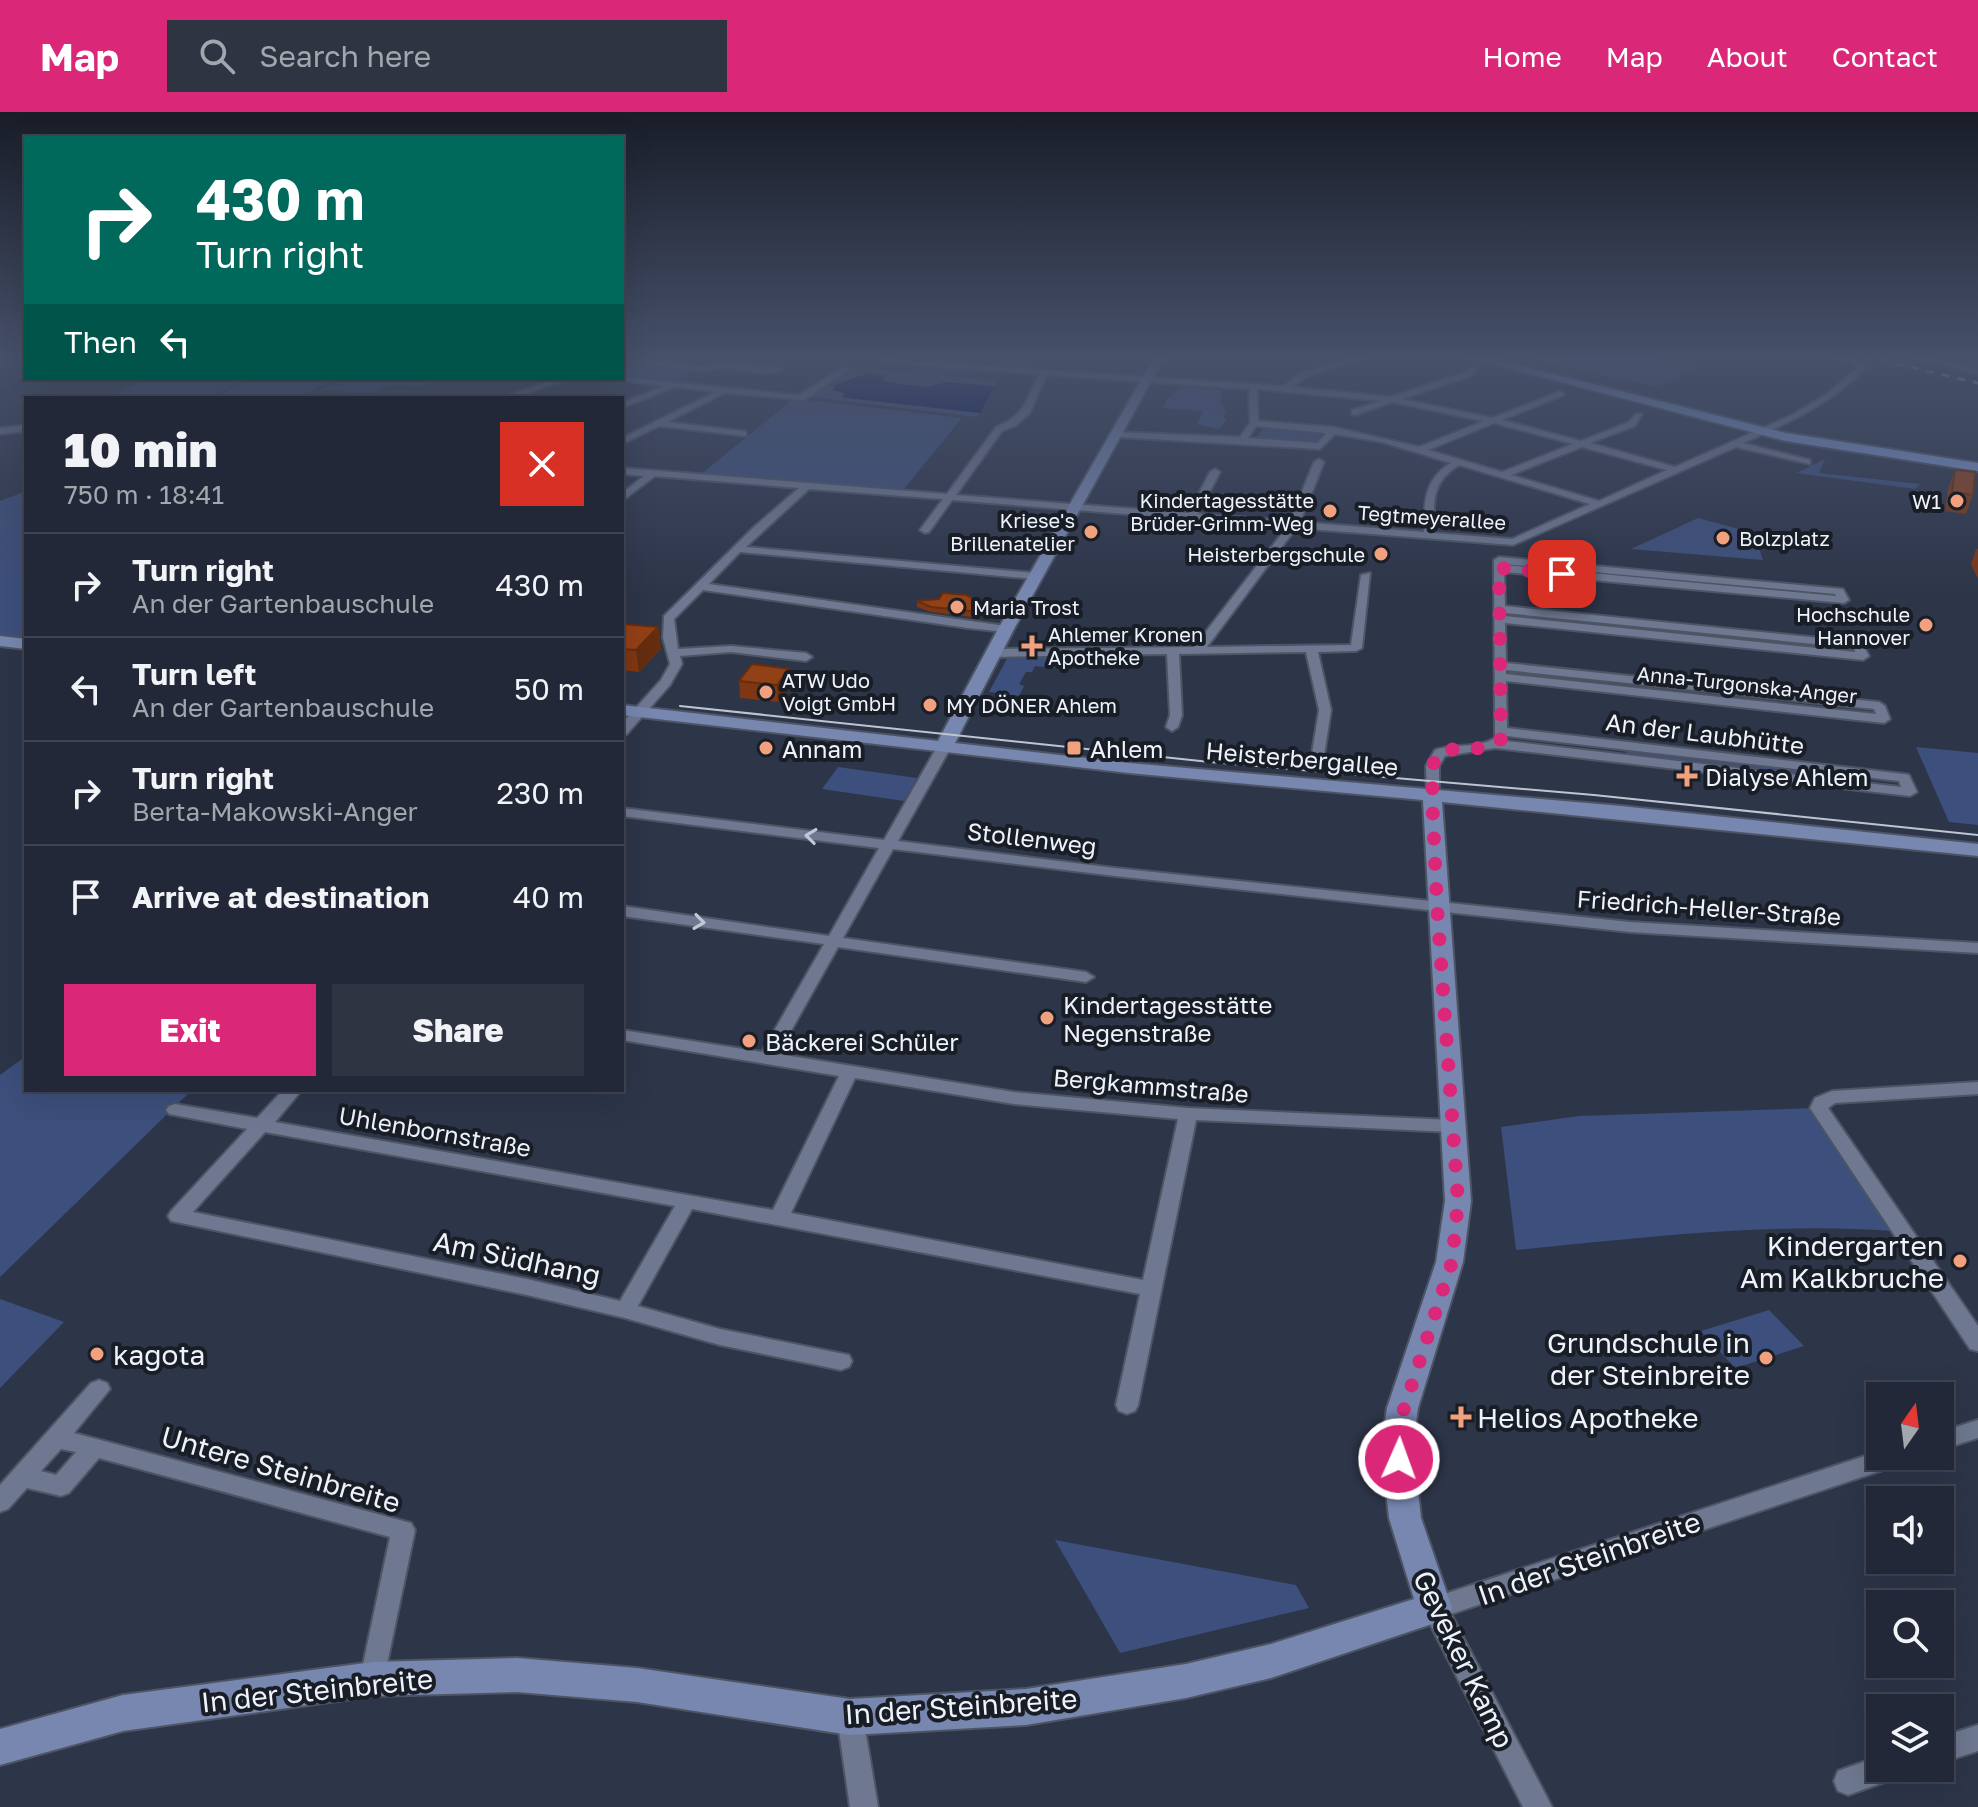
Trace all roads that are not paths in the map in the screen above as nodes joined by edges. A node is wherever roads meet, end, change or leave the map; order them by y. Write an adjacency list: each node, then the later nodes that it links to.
1 (994, 435): 27 (street)
2 (1116, 435): 29 (street)
3 (1140, 435): 12 (street)
4 (1245, 435): 12 (street)
5 (1329, 435): 12 (street)
6 (1355, 435): 15 (street)
7 (1456, 435): 15 (street)
8 (1548, 435): 13 (street)
9 (1603, 435): 13 (street)
10 (1754, 435): 14 (street, Tegtmeyerallee)
11 (1782, 435): 19 (main road)
12 (1242, 440)
13 (1580, 444): 20 (street); 24 (street)
14 (1736, 444): 18 (street); 20 (street, Tegtmeyerallee)
15 (1420, 450): 17 (street)
16 (1319, 462): 31 (street)
17 (1458, 462): 24 (street); 33 (street)
18 (1807, 462)
19 (1978, 467)
20 (1676, 470): 28 (street, Tegtmeyerallee)
21 (624, 471): 23 (street, Tegtmeyerallee)
22 (1215, 472): 30 (street)
23 (652, 474): 25 (street, Tegtmeyerallee); 26 (street)
24 (1502, 475): 28 (street)
25 (807, 486): 27 (street, Tegtmeyerallee); 34 (street)
26 (624, 496)
27 (948, 497): 29 (street, Tegtmeyerallee); 32 (street)
28 (1600, 504): 33 (street, Tegtmeyerallee)
29 (1075, 507): 30 (street, Tegtmeyerallee); 36 (street)
30 (1192, 516): 31 (street, Tegtmeyerallee)
31 (1294, 524): 33 (street, Tegtmeyerallee); 47 (street)
32 (925, 530)
33 (1429, 535)
34 (738, 549): 36 (street); 37 (street)
35 (1366, 575): 46 (street)
36 (1035, 576): 40 (street)
37 (700, 586): 40 (street); 42 (street)
38 (1765, 588): 38 (street); 39 (street)
39 (1500, 614): 44 (street); 52 (street)
40 (1006, 629): 50 (street)
41 (653, 636): 42 (street)
42 (669, 638): 49 (street)
43 (0, 641): 45 (street)
44 (1782, 642): 44 (street)
45 (24, 644)
46 (1311, 648): 47 (street); 58 (street)
47 (1198, 650): 48 (street)
48 (1173, 651): 50 (street); 55 (street)
49 (675, 653): 51 (street); 54 (street)
50 (993, 653): 57 (street)
51 (806, 657)
52 (1500, 672): 53 (street, Anna-Turgonska-Anger); 56 (street)
53 (1804, 704): 53 (street, Anna-Turgonska-Anger)
54 (630, 711): 57 (street, Heisterbergallee)
55 (1172, 727)
56 (1498, 738): 59 (street, An der Laubhütte); 60 (street, An der Laubhütte)
57 (944, 747): 60 (street, Heisterbergallee); 62 (street)
58 (1319, 753)
59 (1829, 776): 59 (street, An der Laubhütte)
60 (1432, 796): 63 (street, Heisterbergallee); 64 (street, Geveker Kamp)
61 (624, 812): 62 (street, Stollenweg, one-way to 61)
62 (888, 845): 64 (street, Stollenweg); 66 (street)
63 (1978, 850)
64 (1437, 906): 67 (street, Friedrich-Heller-Straße); 77 (street, Geveker Kamp)
65 (624, 911): 66 (street, one-way to 66)
66 (834, 941): 68 (street); 70 (street)
67 (1978, 948)
68 (1086, 977)
69 (624, 1035): 70 (street, Bergkammstraße)
70 (767, 1058): 71 (street, Bergkammstraße)
71 (850, 1071): 75 (street, Bergkammstraße); 79 (street)
72 (1978, 1088): 82 (street)
73 (291, 1092): 76 (street)
74 (175, 1110): 76 (street, Uhlenbornstraße)
75 (1188, 1114): 77 (street, Bergkammstraße); 80 (street)
76 (261, 1125): 78 (street, Uhlenbornstraße); 81 (street, Am Südhang)
77 (1451, 1126): 93 (street, Geveker Kamp)
78 (687, 1202): 79 (street, Uhlenbornstraße); 81 (street)
79 (779, 1218): 80 (street, Uhlenbornstraße)
80 (1152, 1289): 85 (street)
81 (625, 1310): 83 (street, Am Südhang)
82 (1978, 1343)
83 (841, 1361)
84 (99, 1389): 88 (street)
85 (1127, 1405)
86 (1978, 1429): 87 (street)
87 (1954, 1437)
88 (56, 1438): 89 (street, Untere Steinbreite); 91 (street)
89 (94, 1447): 91 (street); 94 (street, Untere Steinbreite)
90 (1866, 1466): 93 (street, In der Steinbreite)
91 (22, 1477): 92 (street)
92 (0, 1502)
93 (1435, 1608): 95 (street, In der Steinbreite); 102 (street, Geveker Kamp)
94 (373, 1679): 95 (street, In der Steinbreite); 98 (street, In der Steinbreite)
95 (850, 1717): 101 (street)
96 (1978, 1738): 97 (street)
97 (1954, 1746)
98 (0, 1747)
99 (1866, 1775): 100 (street)
100 (1848, 1781)
101 (864, 1807)
102 (1538, 1807)

